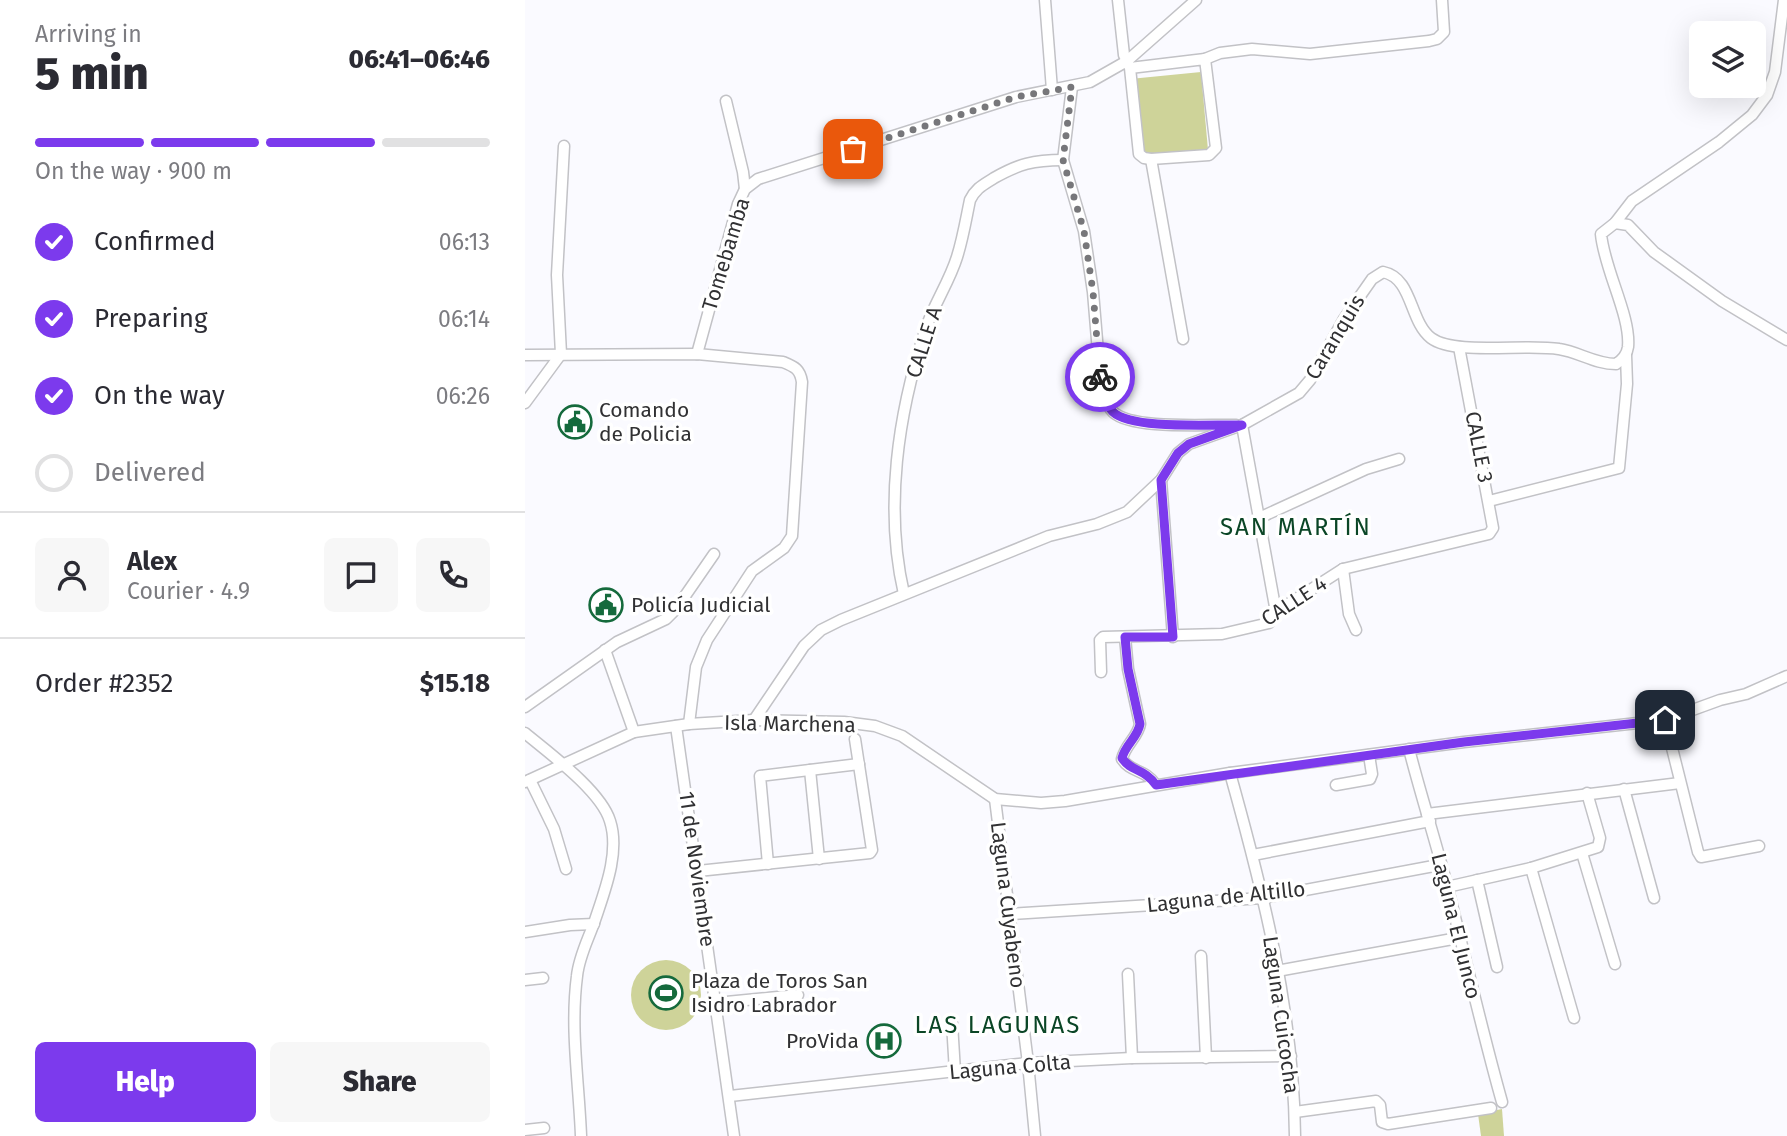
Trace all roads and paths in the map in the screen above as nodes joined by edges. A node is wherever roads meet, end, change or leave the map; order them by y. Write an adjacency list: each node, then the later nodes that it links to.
1 (1045, 0): 9 (street)
2 (1118, 0): 7 (street)
3 (1196, 0): 7 (street, Tomebamba)
4 (1442, 0): 6 (street)
5 (1784, 0): 15 (street)
6 (1205, 59): 7 (street); 12 (street)
7 (1129, 65): 8 (street, Tomebamba); 12 (street)
8 (1072, 87): 9 (street, Tomebamba); 13 (street)
9 (1052, 90): 14 (street, Tomebamba)
10 (726, 101): 14 (street)
11 (564, 146): 19 (street)
12 (1151, 159): 16 (street)
13 (1063, 160): 24 (street); 32 (street, CALLE A)
14 (745, 189): 20 (street, Tomebamba)
15 (1615, 223): 17 (street); 22 (street)
16 (1183, 339)
17 (1787, 340)
18 (1459, 347): 22 (street, Caranquis); 24 (street, Caranquis); 27 (street, CALLE 3)
19 (561, 354): 20 (street); 21 (street); 23 (street)
20 (697, 354): 43 (street)
21 (525, 355)
22 (1626, 355): 27 (street)
23 (525, 403)
24 (1242, 425): 26 (street, Caranquis); 28 (street)
25 (1399, 459): 28 (street)
26 (1161, 480): 32 (street, Caranquis); 36 (street)
27 (1489, 501): 29 (street, CALLE 3)
28 (1259, 518): 33 (street)
29 (1478, 538): 31 (street, CALLE 4)
30 (714, 554): 37 (street)
31 (1343, 569): 33 (street, CALLE 4); 34 (street)
32 (904, 594): 41 (street, Caranquis)
33 (1276, 612): 36 (street, CALLE 4)
34 (1356, 630)
35 (1125, 637): 36 (street, CALLE 4); 38 (street, CALLE 4); 56 (street)
36 (1173, 637)
37 (605, 650): 40 (street); 45 (street)
38 (1101, 672)
39 (1787, 676): 42 (street, Isla Marchena)
40 (525, 707)
41 (754, 720): 43 (street, Isla Marchena); 60 (street, Isla Marchena)
42 (1665, 720): 48 (street, Isla Marchena); 55 (street)
43 (689, 724): 44 (street, Isla Marchena)
44 (676, 726): 45 (street, Isla Marchena); 70 (street, 11 de Noviembre)
45 (634, 732): 51 (street, Isla Marchena)
46 (525, 733): 51 (street)
47 (855, 739): 50 (street)
48 (1409, 749): 49 (street, Isla Marchena); 61 (street, Laguna El Junco)
49 (1369, 755): 53 (street, Isla Marchena); 57 (street)
50 (859, 764): 52 (street); 65 (street)
51 (563, 766): 54 (street, Isla Marchena); 76 (street)
52 (810, 770): 65 (street); 66 (street)
53 (1230, 773): 56 (street, Isla Marchena); 64 (street, Laguna Cuicocha)
54 (527, 781): 69 (street)
55 (1680, 783): 58 (street); 62 (street)
56 (1156, 785): 60 (street, Isla Marchena)
57 (1336, 785)
58 (1624, 789): 59 (street); 74 (street)
59 (1587, 793): 61 (street); 63 (street)
60 (995, 799): 75 (street, Laguna Cuyabeno)
61 (1429, 818): 64 (street); 67 (street, Laguna El Junco)
62 (1759, 846)
63 (1582, 853): 68 (street); 80 (street)
64 (1253, 855): 73 (street, Laguna Cuicocha)
65 (819, 859): 66 (street)
66 (768, 864): 70 (street)
67 (1440, 865): 72 (street, Laguna El Junco); 73 (street, Laguna de Altillo)
68 (1531, 868): 71 (street); 88 (street)
69 (566, 869)
70 (698, 871): 87 (street, 11 de Noviembre)
71 (1477, 880): 72 (street); 81 (street)
72 (1447, 887): 78 (street, Laguna El Junco)
73 (1263, 898): 75 (street, Laguna de Altillo); 82 (street, Laguna Cuicocha)
74 (1654, 898)
75 (1010, 914): 93 (street, Laguna Cuyabeno)
76 (594, 924): 77 (street); 101 (street)
77 (525, 932)
78 (1458, 938): 82 (street); 96 (street, Laguna El Junco)
79 (1201, 956): 92 (street)
80 (1615, 964)
81 (1497, 967)
82 (1277, 971): 90 (street, Laguna Cuicocha)
83 (1128, 974): 91 (street)
84 (544, 978): 85 (street)
85 (525, 980)
86 (799, 995): 87 (street)
87 (716, 1003): 95 (street, 11 de Noviembre)
88 (1574, 1018)
89 (952, 1023): 94 (street)
90 (1291, 1056): 92 (street, Laguna Colta); 98 (street, Laguna Cuicocha)
91 (1132, 1058): 92 (street, Laguna Colta); 93 (street, Laguna Colta)
92 (1206, 1058)
93 (1028, 1063): 94 (street, Laguna Colta); 103 (street, Laguna Cuyabeno)
94 (955, 1072): 95 (street, Laguna Colta)
95 (730, 1096): 102 (street, 11 de Noviembre)
96 (1502, 1102)
97 (1491, 1108): 98 (street)
98 (1295, 1112): 104 (street, Laguna Cuicocha)
99 (544, 1128): 100 (street)
100 (525, 1130)
101 (581, 1136)
102 (734, 1136)
103 (1035, 1136)
104 (1295, 1136)

